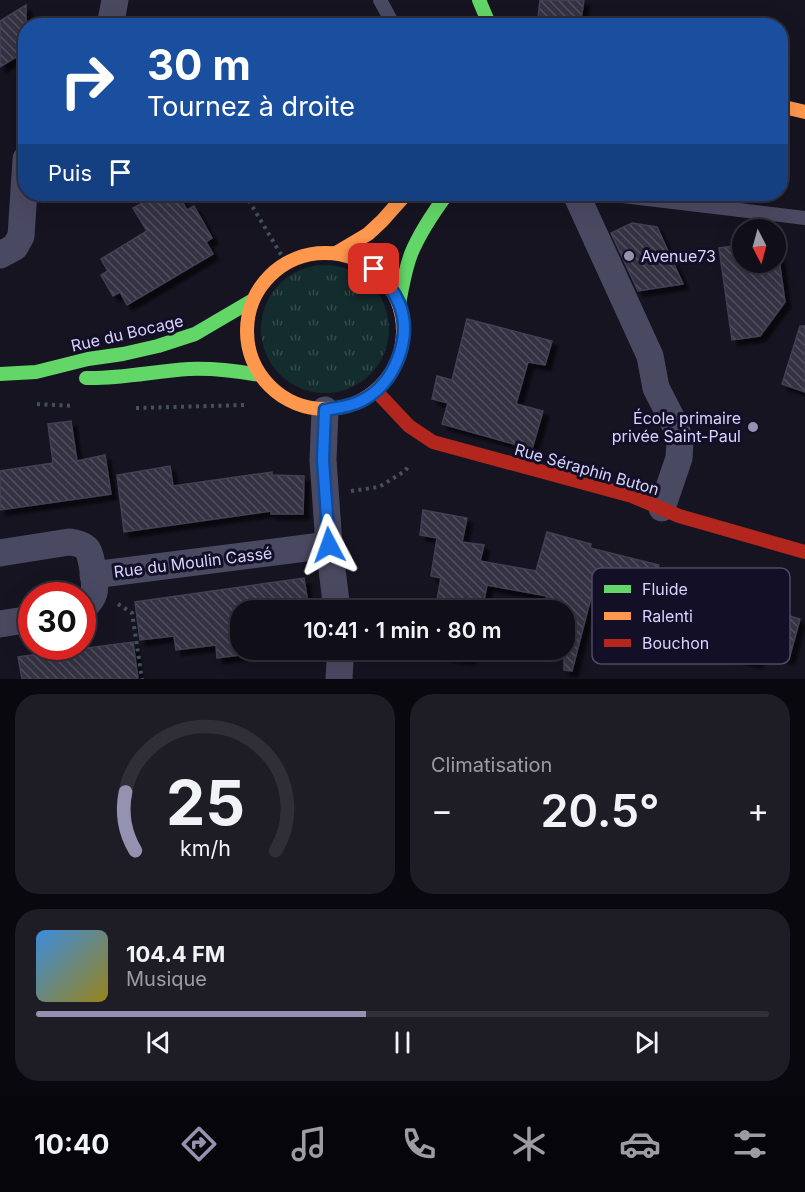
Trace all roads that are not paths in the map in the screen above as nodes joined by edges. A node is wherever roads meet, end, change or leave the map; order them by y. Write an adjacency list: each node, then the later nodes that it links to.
1 (115, 0): 4 (street)
2 (380, 0): 5 (lane)
3 (479, 0): 6 (main road)
4 (112, 18)
5 (390, 18)
6 (487, 18)
7 (788, 108): 8 (main road)
8 (805, 112)
9 (788, 119): 10 (main road)
10 (805, 121)
11 (23, 201): 18 (street)
12 (400, 201): 17 (main road)
13 (442, 201): 20 (main road)
14 (579, 201): 26 (street)
15 (664, 201): 16 (lane)
16 (805, 218)
17 (336, 253): 19 (main road); 20 (main road)
18 (0, 255)
19 (253, 300): 21 (main road, Rue du Bocage); 23 (main road)
20 (399, 304): 24 (main road)
21 (36, 372): 22 (main road, Rue du Bocage); 23 (main road, Rue du Bocage)
22 (0, 374)
23 (260, 375): 25 (main road)
24 (376, 391): 25 (main road); 26 (main road, Rue Séraphin Buton)
25 (325, 410): 27 (street)
26 (662, 508): 28 (main road, Rue Séraphin Buton)
27 (329, 545): 31 (street, Rue du Moulin Cassé); 32 (street)
28 (805, 552)
29 (0, 553): 30 (street, Rue du Moulin Cassé)
30 (90, 582)
31 (96, 590)
32 (335, 600)
33 (18, 621): 34 (street)
34 (0, 624)
35 (340, 660): 36 (street)
36 (339, 679)

